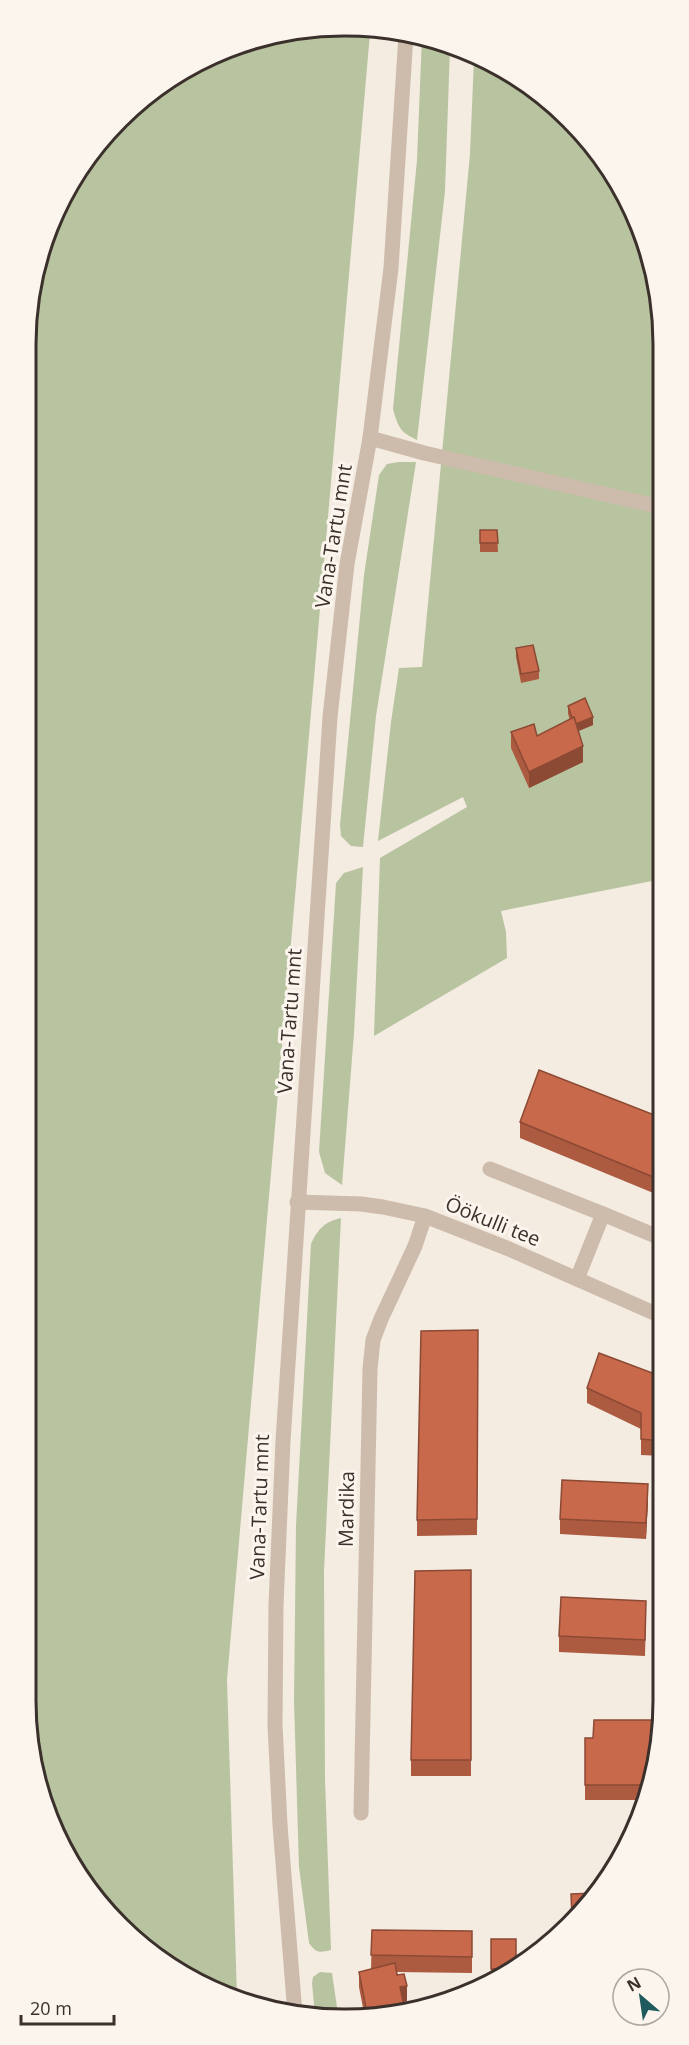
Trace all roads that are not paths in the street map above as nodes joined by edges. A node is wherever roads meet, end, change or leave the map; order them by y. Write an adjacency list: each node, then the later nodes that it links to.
1 (406, 42): 2 (street, Vana-Tartu mnt)
2 (370, 438): 3 (street); 5 (street, Vana-Tartu mnt)
3 (653, 505)
4 (490, 1169): 6 (street)
5 (297, 1202): 7 (street, Öökulli tee); 12 (street, Vana-Tartu mnt)
6 (603, 1214): 8 (street); 9 (street)
7 (425, 1216): 9 (street, Öökulli tee); 11 (street, Mardika)
8 (653, 1235)
9 (577, 1279): 10 (street, Öökulli tee)
10 (653, 1313)
11 (361, 1813)
12 (294, 2005)

